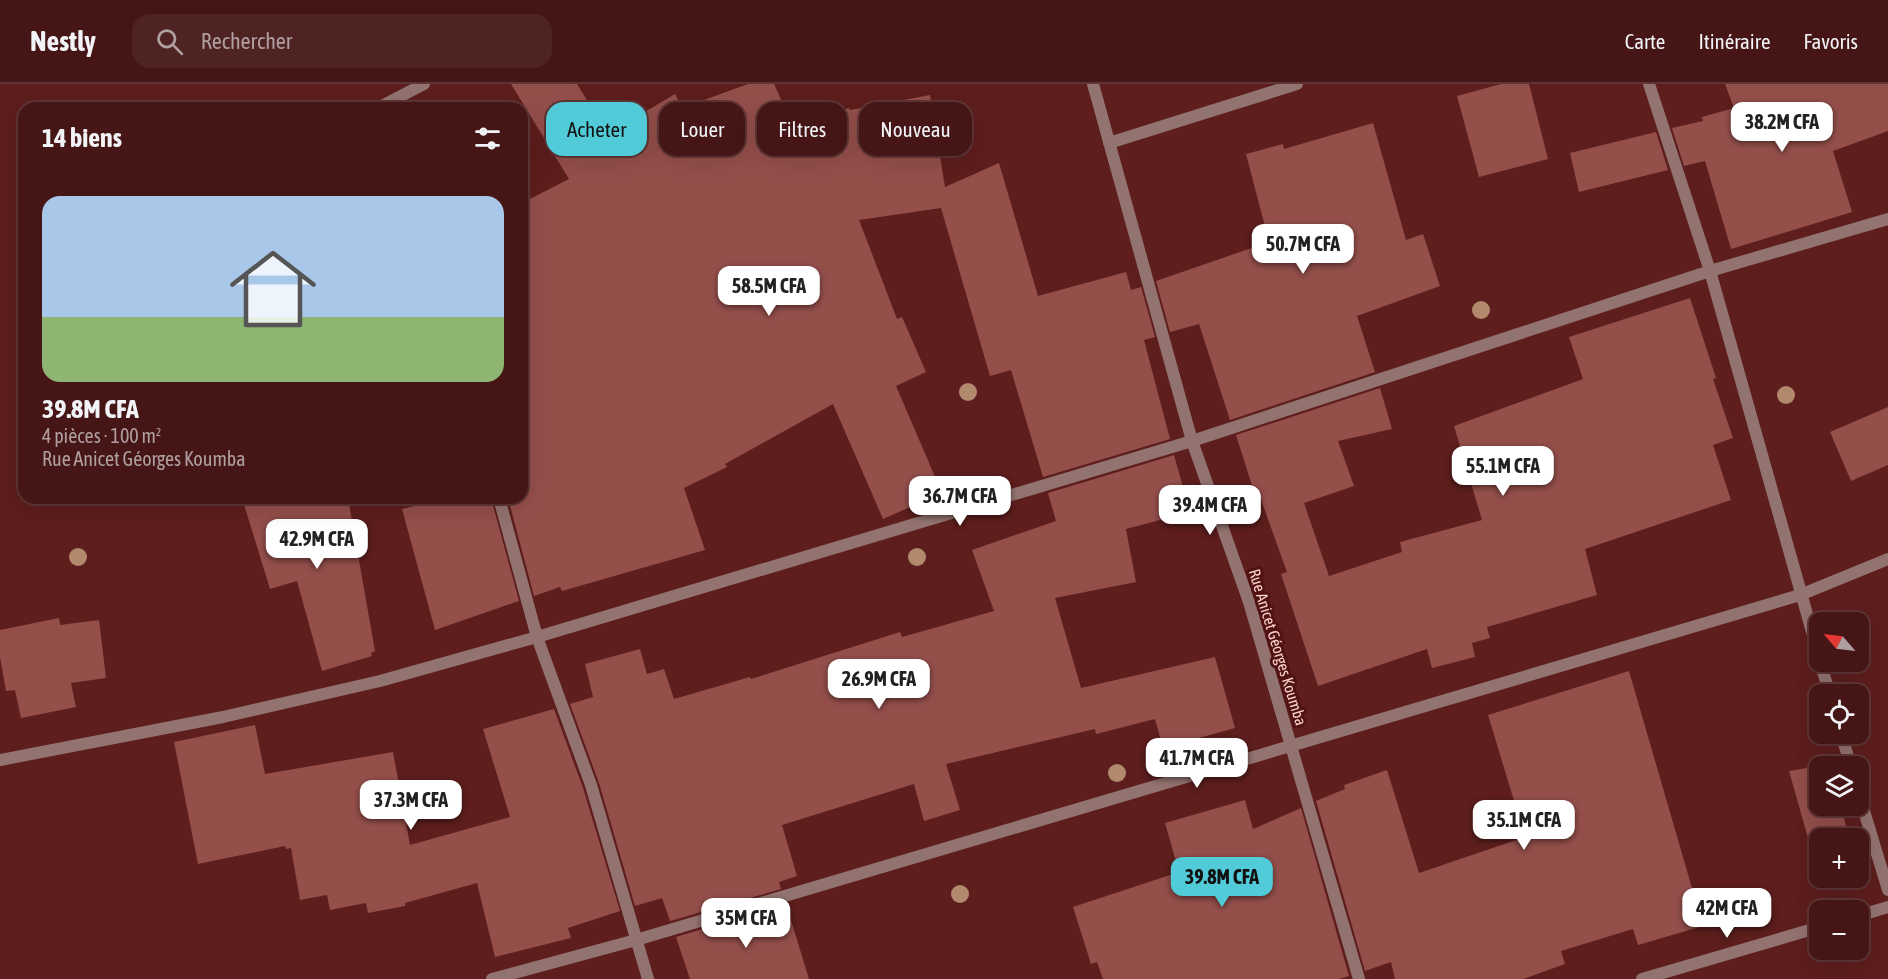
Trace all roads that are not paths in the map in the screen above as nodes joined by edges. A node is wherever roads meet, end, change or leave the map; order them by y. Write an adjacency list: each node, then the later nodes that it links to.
1 (424, 84): 5 (street)
2 (1093, 84): 6 (street, Rue Anicet Géorges Koumba)
3 (1298, 84): 6 (street)
4 (1649, 84): 8 (street)
5 (390, 102)
6 (1109, 143): 9 (street, Rue Anicet Géorges Koumba)
7 (1888, 219): 8 (street)
8 (1710, 271): 9 (street); 12 (street)
9 (1192, 441): 14 (street); 15 (street, Rue Anicet Géorges Koumba)
10 (501, 504): 14 (street)
11 (1888, 559): 12 (street)
12 (1800, 595): 13 (street); 15 (street)
13 (1809, 625)
14 (537, 637): 16 (street); 22 (street)
15 (1291, 746): 22 (street); 25 (street, Rue Anicet Géorges Koumba)
16 (0, 760)
17 (1866, 816): 18 (street)
18 (1888, 890)
19 (1888, 907): 20 (street)
20 (1869, 913)
21 (1809, 930): 26 (street)
22 (636, 940): 23 (street); 24 (street)
23 (492, 979)
24 (648, 979)
25 (1359, 979)
26 (1642, 979)

